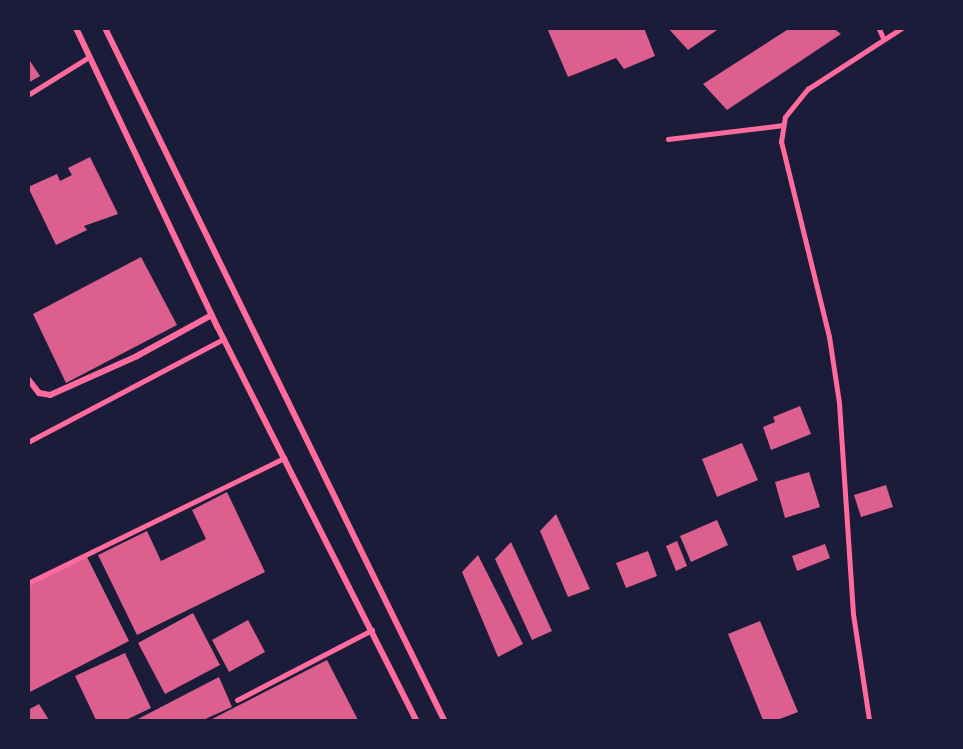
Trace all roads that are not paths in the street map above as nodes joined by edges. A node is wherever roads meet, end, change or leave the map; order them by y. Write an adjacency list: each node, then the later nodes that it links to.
1 (76, 28): 6 (street)
2 (105, 28): 19 (street)
3 (879, 28): 5 (lane)
4 (902, 28): 5 (lane)
5 (884, 39): 8 (lane)
6 (89, 57): 7 (lane); 10 (street)
7 (28, 95)
8 (783, 125): 9 (lane); 20 (lane)
9 (668, 139)
10 (212, 315): 11 (street); 12 (street)
11 (224, 339): 13 (lane); 14 (street)
12 (28, 379)
13 (28, 442)
14 (285, 458): 15 (lane); 16 (street)
15 (28, 583)
16 (372, 630): 17 (lane); 18 (street)
17 (237, 700)
18 (416, 720)
19 (444, 720)
20 (869, 720)

